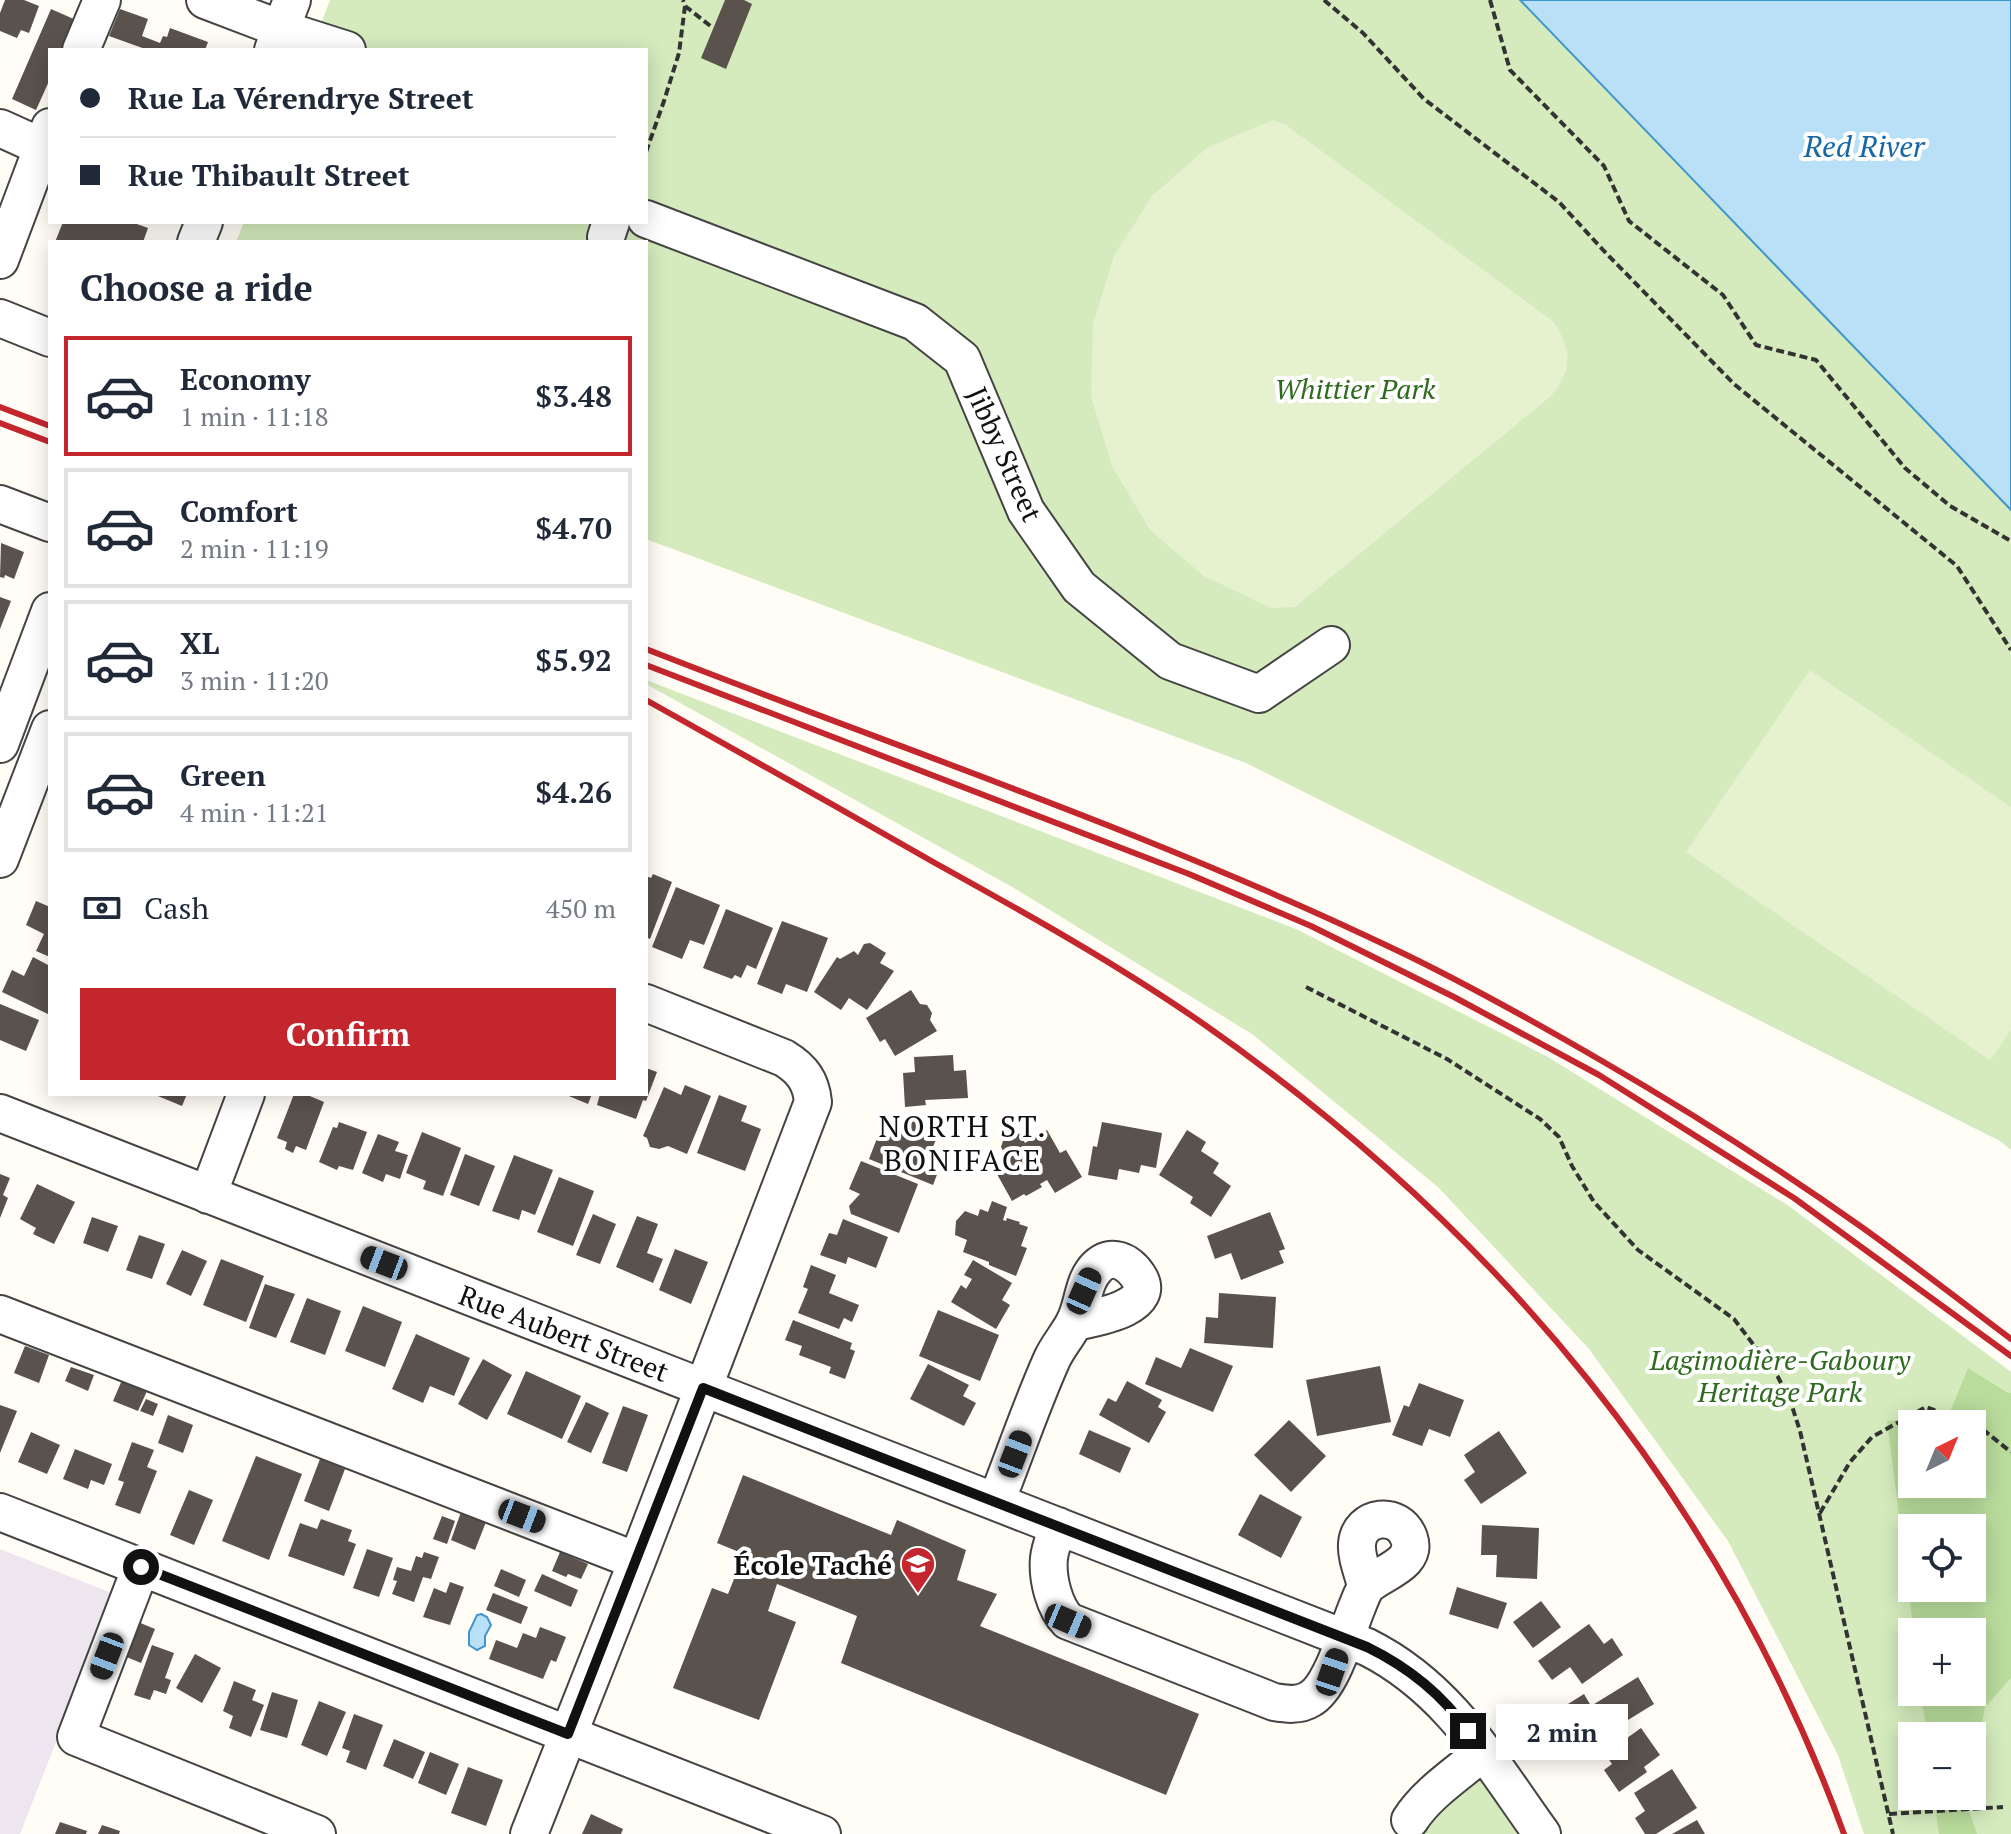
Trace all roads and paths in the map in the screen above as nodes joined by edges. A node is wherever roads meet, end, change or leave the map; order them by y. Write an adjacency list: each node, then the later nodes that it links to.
1 (102, 0): 8 (street)
2 (205, 0): 6 (street)
3 (1324, 0): 22 (path)
4 (1490, 0): 19 (path)
5 (684, 3): 7 (path); 12 (path)
6 (282, 26): 9 (street)
7 (713, 28)
8 (82, 48)
9 (342, 48)
10 (0, 128): 11 (street)
11 (46, 137): 14 (street)
12 (648, 146)
13 (648, 220): 21 (street, Jibby Street)
14 (0, 260)
15 (0, 318): 16 (street)
16 (48, 337)
17 (0, 504): 18 (street)
18 (48, 522)
19 (2011, 541)
20 (48, 619): 23 (street)
21 (1331, 645)
22 (2011, 650)
23 (3, 727)
24 (48, 734): 25 (street)
25 (0, 859)
26 (1306, 987): 39 (path)
27 (648, 1004): 33 (street)
28 (245, 1096): 30 (street)
29 (0, 1113): 30 (street, Rue Aubert Street)
30 (208, 1195): 33 (street, Rue Aubert Street)
31 (0, 1314): 41 (street)
32 (1075, 1322): 37 (street)
33 (703, 1388): 37 (street, Rue Aubert Street); 41 (street)
34 (1898, 1423): 39 (path)
35 (1986, 1432): 36 (path)
36 (2011, 1452)
37 (996, 1502): 40 (street, Rue Aubert Street)
38 (0, 1512): 42 (street)
39 (1819, 1515): 48 (path)
40 (1058, 1526): 44 (street, Rue Aubert Street); 44 (street)
41 (637, 1561): 45 (street)
42 (141, 1567): 45 (street); 50 (street)
43 (1366, 1586): 44 (street)
44 (1344, 1638): 46 (street, Rue Aubert Street)
45 (568, 1734): 51 (street); 52 (street)
46 (1483, 1752): 49 (street); 53 (street, Rue Aubert Street)
47 (2003, 1807): 48 (path)
48 (1889, 1814): 54 (path)
49 (1410, 1820)
50 (317, 1834)
51 (529, 1834)
52 (822, 1834)
53 (1542, 1834)
54 (1893, 1834)

